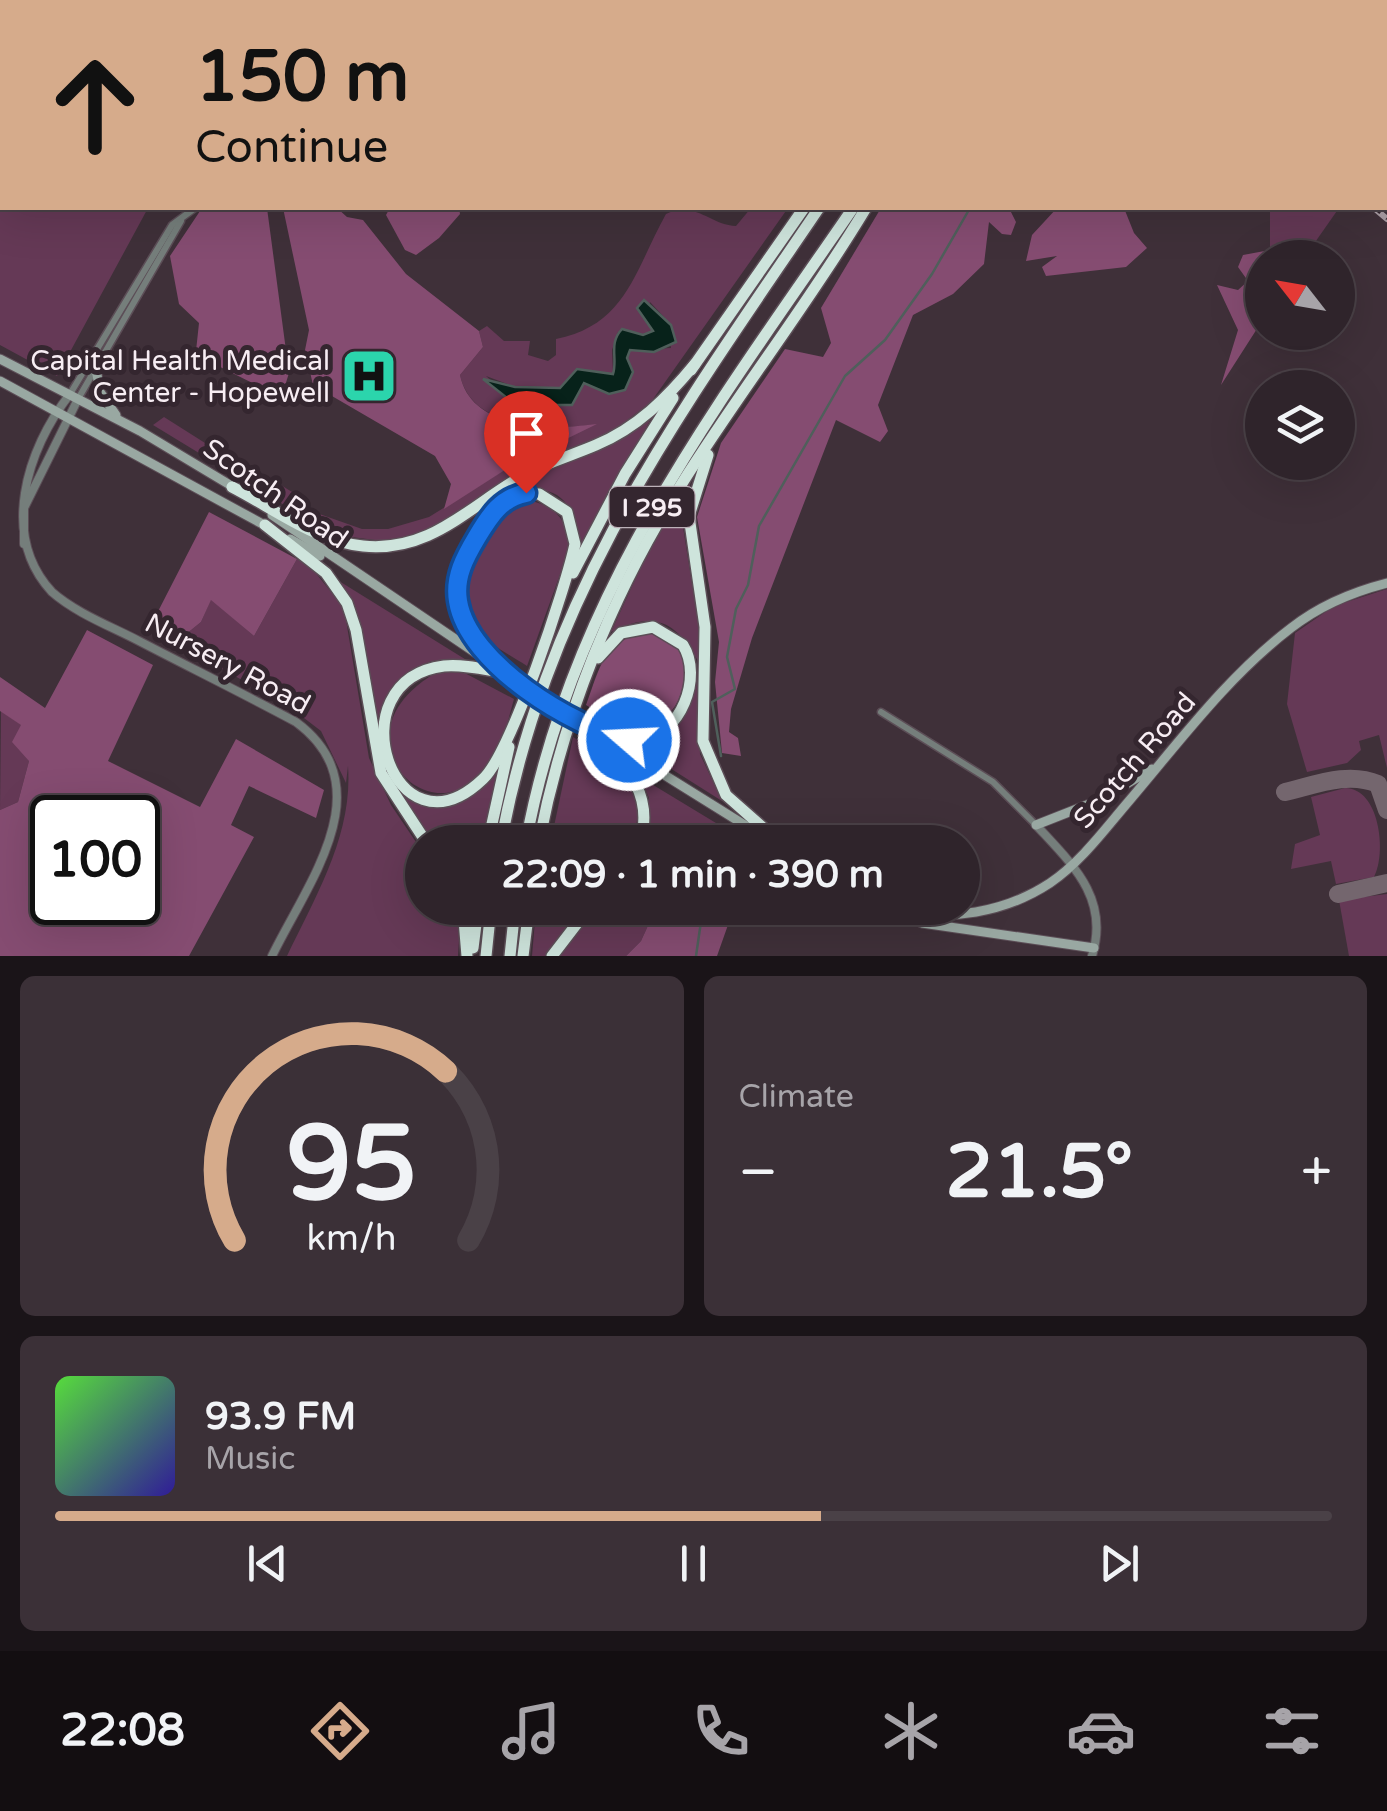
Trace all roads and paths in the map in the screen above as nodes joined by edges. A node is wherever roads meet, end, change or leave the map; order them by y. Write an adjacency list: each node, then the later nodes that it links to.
1 (193, 210): 6 (street)
2 (803, 210): 8 (highway)
3 (818, 210): 31 (highway, I 295)
4 (853, 210): 32 (highway, I 295)
5 (865, 210): 9 (highway)
6 (182, 220): 10 (street); 12 (street)
7 (0, 359): 12 (main road, Scotch Road)
8 (695, 364): 16 (highway); 21 (highway)
9 (762, 365): 23 (highway); 37 (highway)
10 (96, 369): 12 (street); 15 (main road)
11 (0, 381): 13 (main road, Scotch Road)
12 (74, 396): 13 (street, Nursery Road); 14 (street); 15 (main road, Scotch Road)
13 (57, 410): 14 (main road, Scotch Road); 18 (street, Nursery Road)
14 (70, 416): 17 (main road, Scotch Road); 18 (street)
15 (121, 421): 16 (main road, Scotch Road)
16 (232, 487): 19 (main road, Scotch Road)
17 (265, 525): 19 (main road, Scotch Road); 29 (highway)
18 (26, 558): 49 (street, Nursery Road)
19 (366, 582): 22 (main road, Scotch Road)
20 (1387, 584): 28 (main road, Scotch Road)
21 (548, 626): 22 (highway); 25 (highway)
22 (505, 673): 25 (highway); 26 (main road, Scotch Road, bridge)
23 (580, 696): 26 (highway); 27 (highway)
24 (881, 712): 38 (street)
25 (516, 718): 30 (highway)
26 (594, 732): 35 (highway); 36 (main road, Scotch Road)
27 (565, 743): 33 (highway); 34 (highway)
28 (1169, 754): 38 (main road); 39 (main road, Scotch Road)
29 (415, 825)
30 (492, 825)
31 (505, 825)
32 (530, 825)
33 (543, 825)
34 (553, 825)
35 (643, 825)
36 (748, 825)
37 (757, 825)
38 (1036, 825): 39 (street)
39 (1073, 864): 40 (main road, Scotch Road); 48 (street)
40 (980, 911)
41 (465, 925): 50 (highway)
42 (475, 925): 50 (highway)
43 (489, 925): 51 (highway)
44 (514, 925): 52 (highway)
45 (526, 925): 53 (highway)
46 (576, 925): 54 (highway)
47 (939, 925): 48 (main road)
48 (1093, 952)
49 (272, 956)
50 (470, 956)
51 (486, 956)
52 (510, 956)
53 (523, 956)
54 (552, 956)

